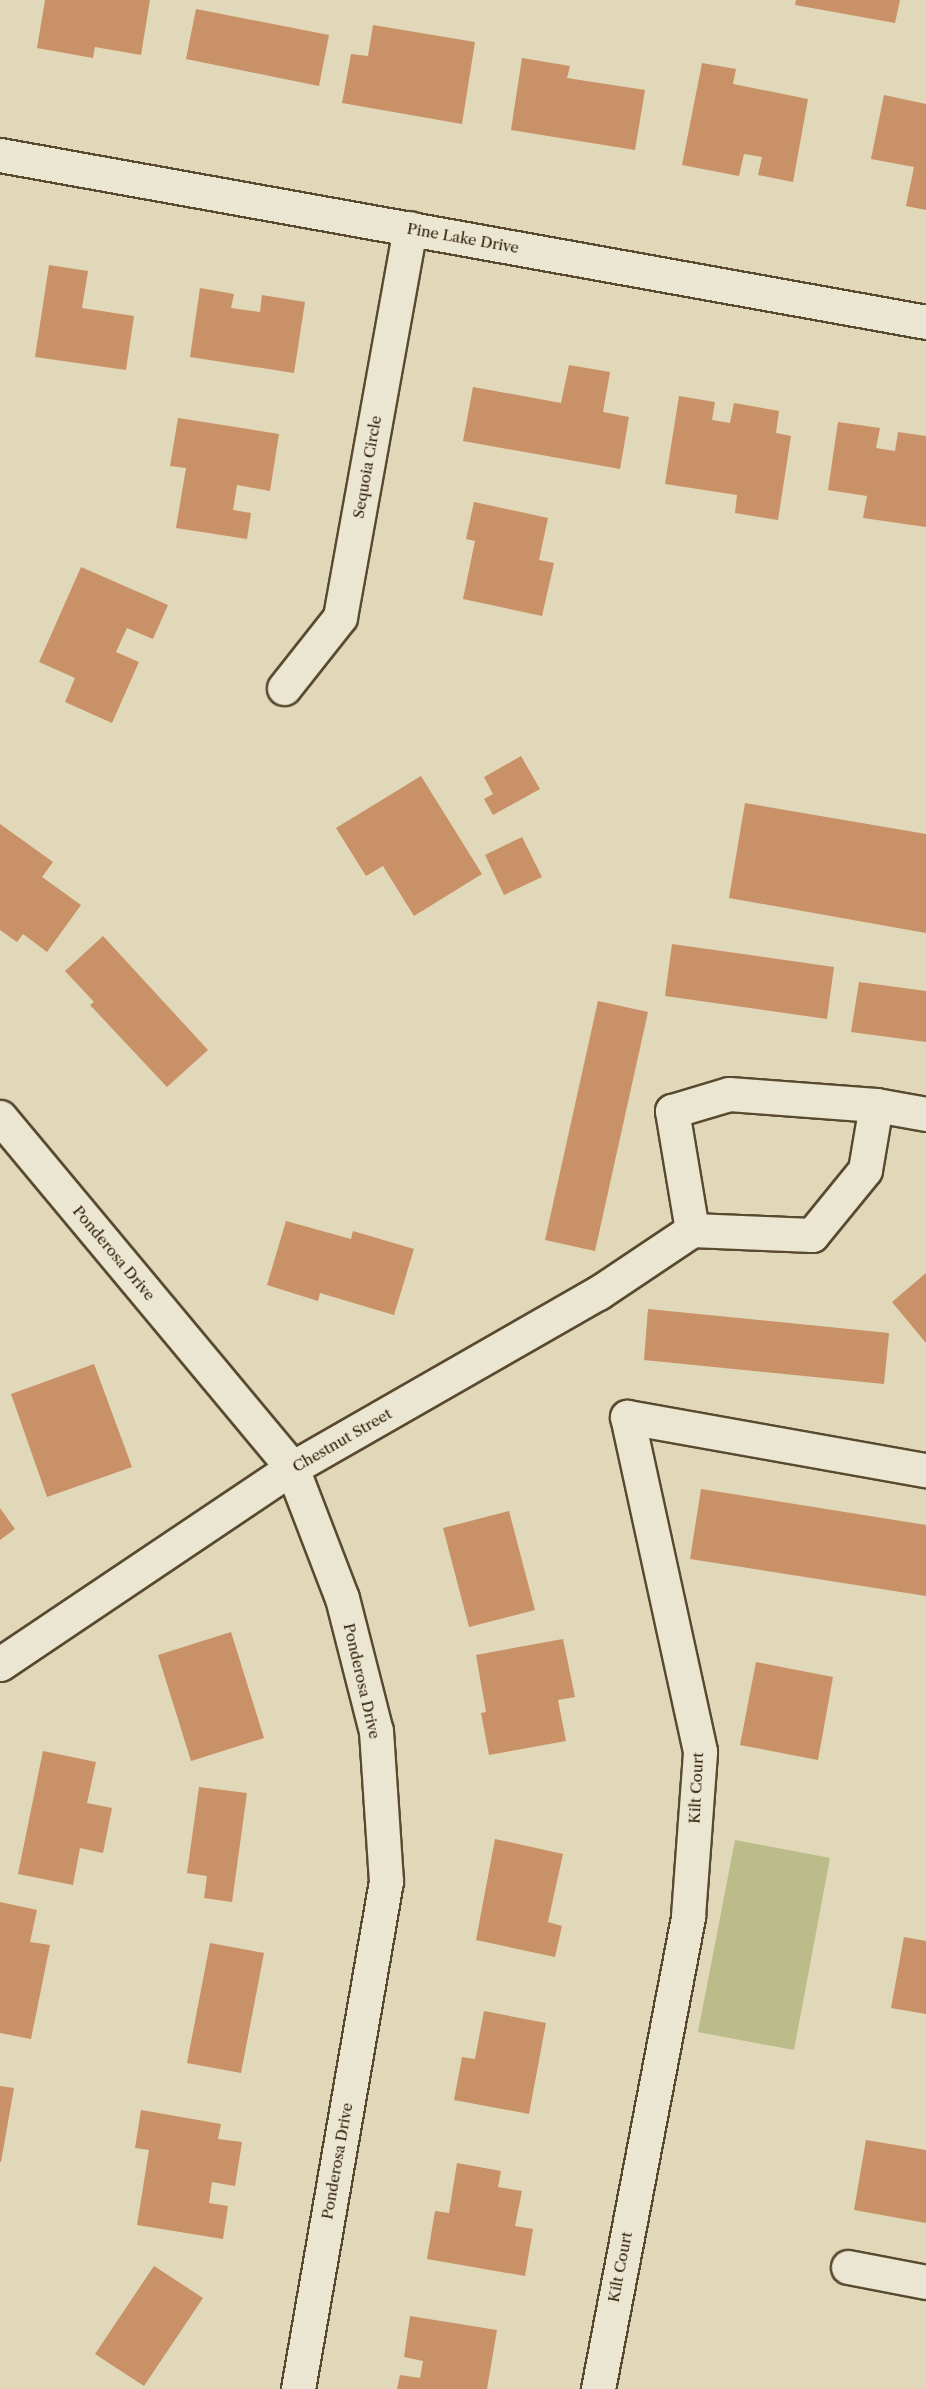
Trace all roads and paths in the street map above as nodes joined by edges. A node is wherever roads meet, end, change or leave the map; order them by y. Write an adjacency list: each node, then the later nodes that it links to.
1 (0, 155): 2 (street, Pine Lake Drive)
2 (410, 228): 3 (street, Pine Lake Drive); 4 (street, Sequoia Circle)
3 (926, 322)
4 (285, 688)
5 (876, 1105): 6 (street); 8 (street); 8 (street)
6 (926, 1114)
7 (0, 1117): 9 (street, Ponderosa Drive)
8 (692, 1230): 9 (street, Chestnut Street)
9 (292, 1468): 11 (street, Chestnut Street); 14 (street, Ponderosa Drive)
10 (926, 1470): 15 (street, Kilt Court)
11 (0, 1664)
12 (848, 2267): 13 (street)
13 (926, 2282)
14 (298, 2389)
15 (598, 2389)

